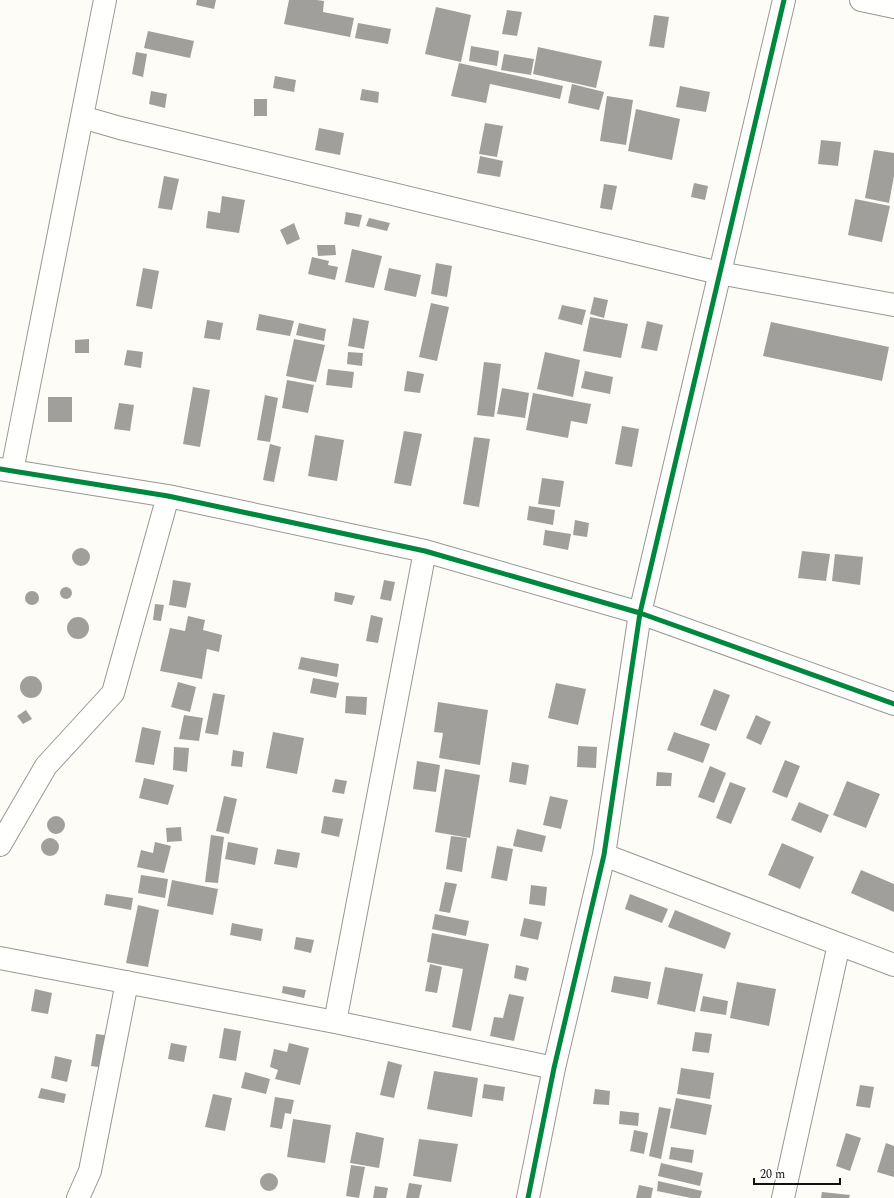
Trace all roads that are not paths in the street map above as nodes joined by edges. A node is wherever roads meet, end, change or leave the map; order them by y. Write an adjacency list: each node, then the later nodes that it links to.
1 (105, 0): 5 (street)
2 (784, 0): 6 (street)
3 (861, 0): 4 (street)
4 (894, 6)
5 (82, 117): 6 (street); 8 (street)
6 (719, 273): 7 (street); 11 (street)
7 (894, 305)
8 (6, 470): 9 (street)
9 (168, 496): 10 (street); 13 (street)
10 (425, 551): 11 (street); 19 (street)
11 (640, 613): 12 (street); 14 (street)
12 (894, 704)
13 (0, 845)
14 (604, 855): 15 (street); 20 (street)
15 (839, 944): 17 (street); 23 (street)
16 (0, 958): 18 (street)
17 (894, 965)
18 (127, 982): 19 (street); 21 (street)
19 (335, 1022): 20 (street)
20 (554, 1068): 22 (street)
21 (78, 1198)
22 (528, 1198)
23 (783, 1198)

